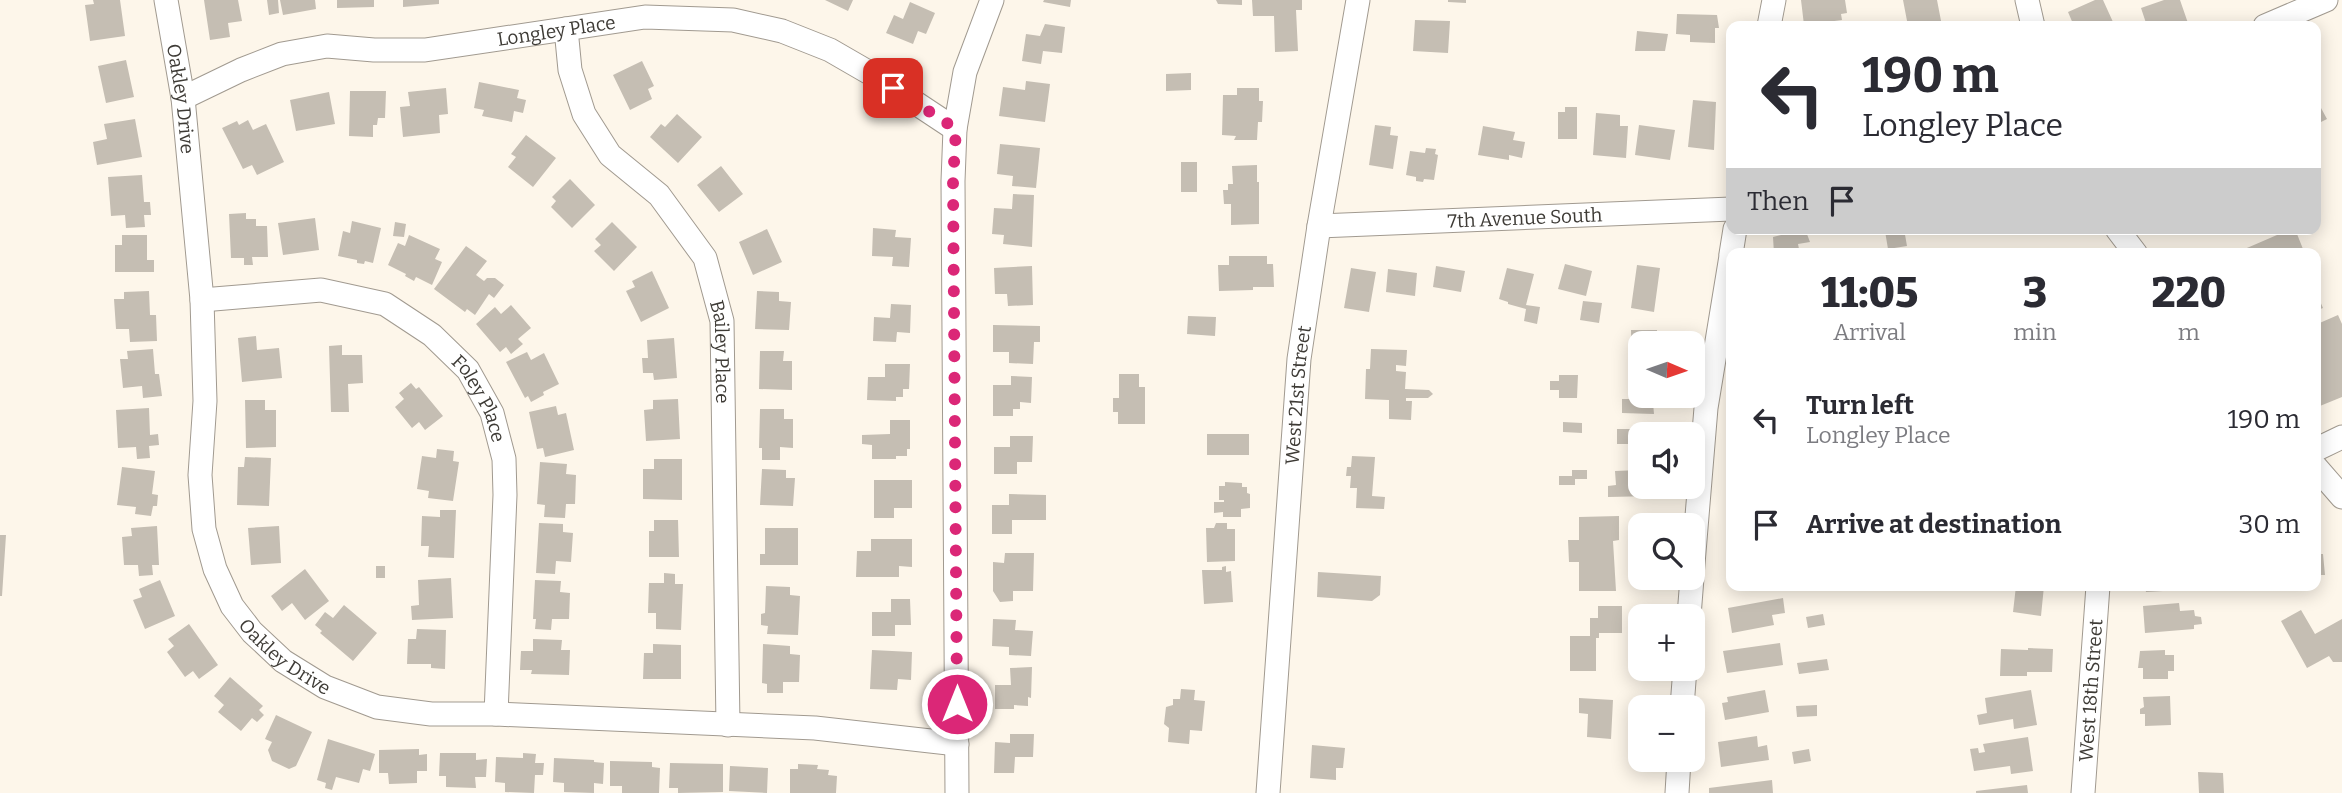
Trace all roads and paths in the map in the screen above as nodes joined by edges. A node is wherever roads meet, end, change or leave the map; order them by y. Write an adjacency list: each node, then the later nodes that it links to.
1 (166, 0): 11 (street, Oakley Drive)
2 (992, 0): 12 (street)
3 (1358, 0): 14 (street, West 21st Street)
4 (1774, 0): 7 (street)
5 (2027, 0): 8 (street)
6 (2326, 0): 9 (street)
7 (1770, 21)
8 (2032, 21)
9 (2277, 21)
10 (566, 29): 11 (street, Longley Place); 12 (street, Longley Place); 24 (street, Bailey Place)
11 (183, 98): 16 (street, Oakley Drive)
12 (956, 129): 25 (street)
13 (1726, 209): 14 (street, 7th Avenue South)
14 (1319, 226): 28 (street, West 21st Street)
15 (1726, 286): 21 (street)
16 (202, 300): 23 (street, Oakley Drive); 23 (street, Foley Place)
17 (2342, 437): 18 (street)
18 (2321, 447)
19 (2321, 473): 20 (street)
20 (2342, 497)
21 (1697, 513)
22 (2098, 591): 30 (street, West 18th Street)
23 (496, 714): 24 (street, Oakley Drive)
24 (728, 724): 25 (street, Oakley Drive)
25 (957, 744): 27 (street)
26 (1678, 772): 29 (street)
27 (957, 793)
28 (1268, 793)
29 (1676, 793)
30 (2083, 793)

